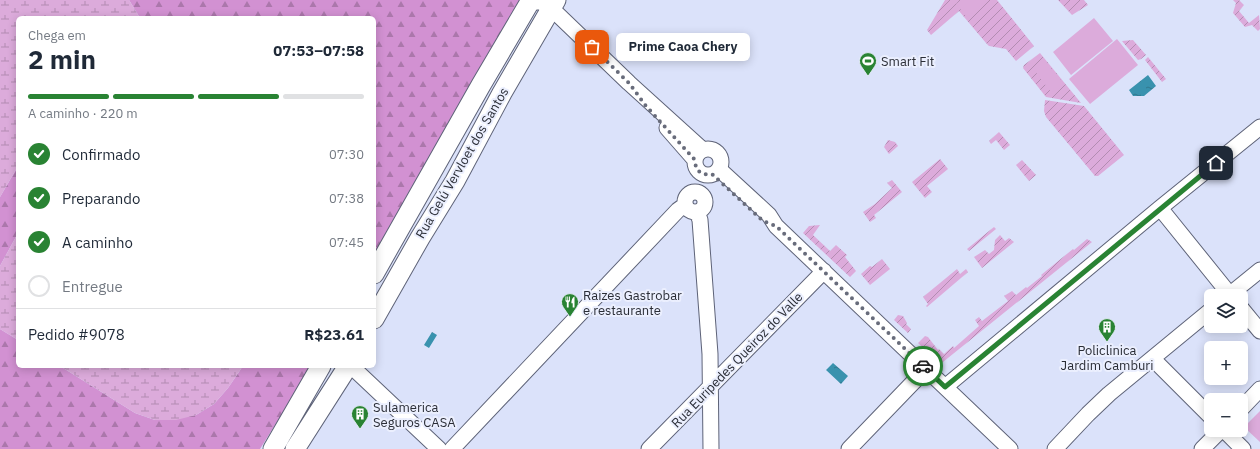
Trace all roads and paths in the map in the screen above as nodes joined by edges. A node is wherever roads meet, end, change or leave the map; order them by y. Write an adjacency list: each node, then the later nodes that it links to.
1 (530, 1): 2 (street); 8 (main road, Rua Gelú Vervloet dos Santos)
2 (554, 4): 4 (street); 13 (main road, Rua Gelú Vervloet dos Santos)
3 (1260, 127): 7 (street)
4 (699, 155): 5 (street); 5 (street)
5 (712, 173): 6 (street); 10 (street)
6 (691, 208): 22 (street); 32 (street)
7 (1160, 208): 11 (street); 23 (street)
8 (376, 270)
9 (1260, 270): 12 (street)
10 (824, 271): 21 (street); 22 (street, Rua Euripedes Queiroz do Valle)
11 (1224, 289)
12 (1238, 289)
13 (376, 315)
14 (1204, 316): 17 (street)
15 (1248, 316): 16 (street)
16 (1260, 331)
17 (1153, 359): 26 (street); 37 (street)
18 (320, 368): 29 (main road)
19 (347, 368): 30 (main road)
20 (353, 368): 31 (street)
21 (926, 369): 23 (street); 35 (street)
22 (711, 387): 33 (street, Rua Euripedes Queiroz do Valle); 34 (street)
23 (945, 387): 36 (street)
24 (1260, 389): 25 (street)
25 (1248, 402)
26 (1204, 410)
27 (1215, 437): 38 (street)
28 (1230, 437): 39 (street)
29 (273, 449)
30 (295, 449)
31 (438, 449)
32 (452, 449)
33 (649, 449)
34 (711, 449)
35 (849, 449)
36 (1010, 449)
37 (1055, 449)
38 (1202, 449)
39 (1243, 449)

